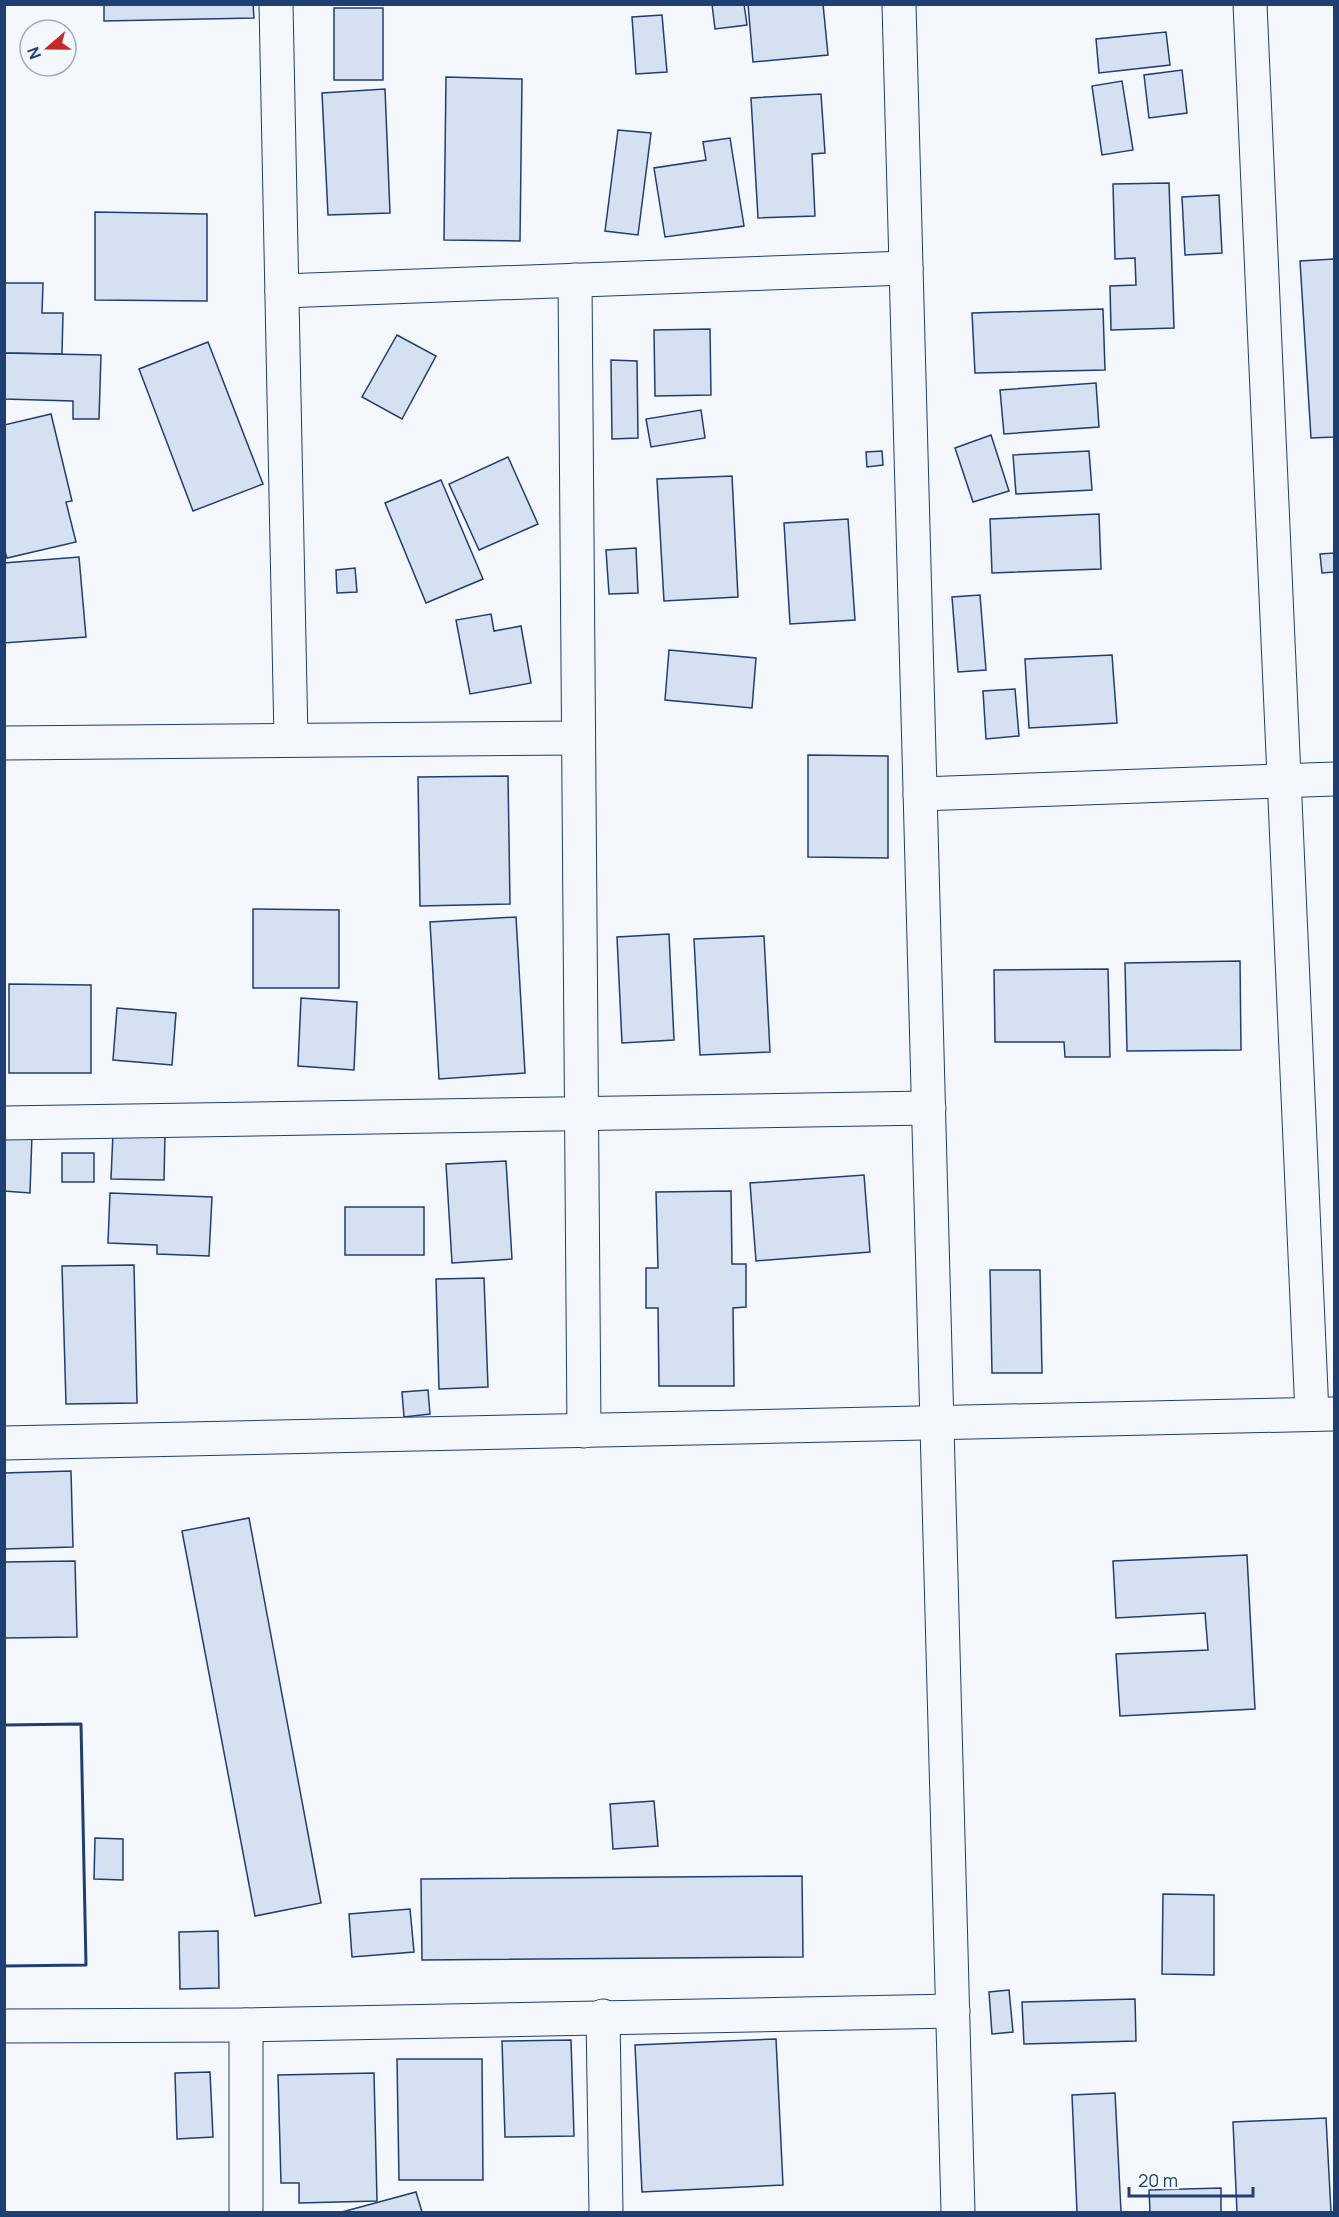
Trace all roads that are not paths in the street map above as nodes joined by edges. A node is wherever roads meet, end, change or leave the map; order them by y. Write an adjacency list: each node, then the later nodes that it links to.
1 (276, 4): 6 (street)
2 (899, 4): 4 (street)
3 (1250, 4): 11 (street)
4 (906, 268): 5 (street); 12 (street)
5 (575, 280): 6 (street); 7 (street)
6 (282, 291): 8 (street)
7 (578, 738): 8 (street); 14 (street)
8 (291, 740): 9 (street)
9 (4, 743)
10 (1335, 779): 11 (street)
11 (1284, 781): 12 (street); 16 (street)
12 (920, 794): 13 (street)
13 (929, 1108): 14 (street); 17 (street)
14 (581, 1114): 15 (street); 18 (street)
15 (4, 1123)
16 (1323, 1414): 17 (street)
17 (938, 1422): 18 (street); 20 (street)
18 (584, 1431): 19 (street)
19 (4, 1443)
20 (953, 2011): 21 (street); 26 (street)
21 (603, 2016): 22 (street); 25 (street)
22 (246, 2025): 23 (street); 24 (street)
23 (4, 2026)
24 (246, 2212)
25 (606, 2212)
26 (958, 2212)

